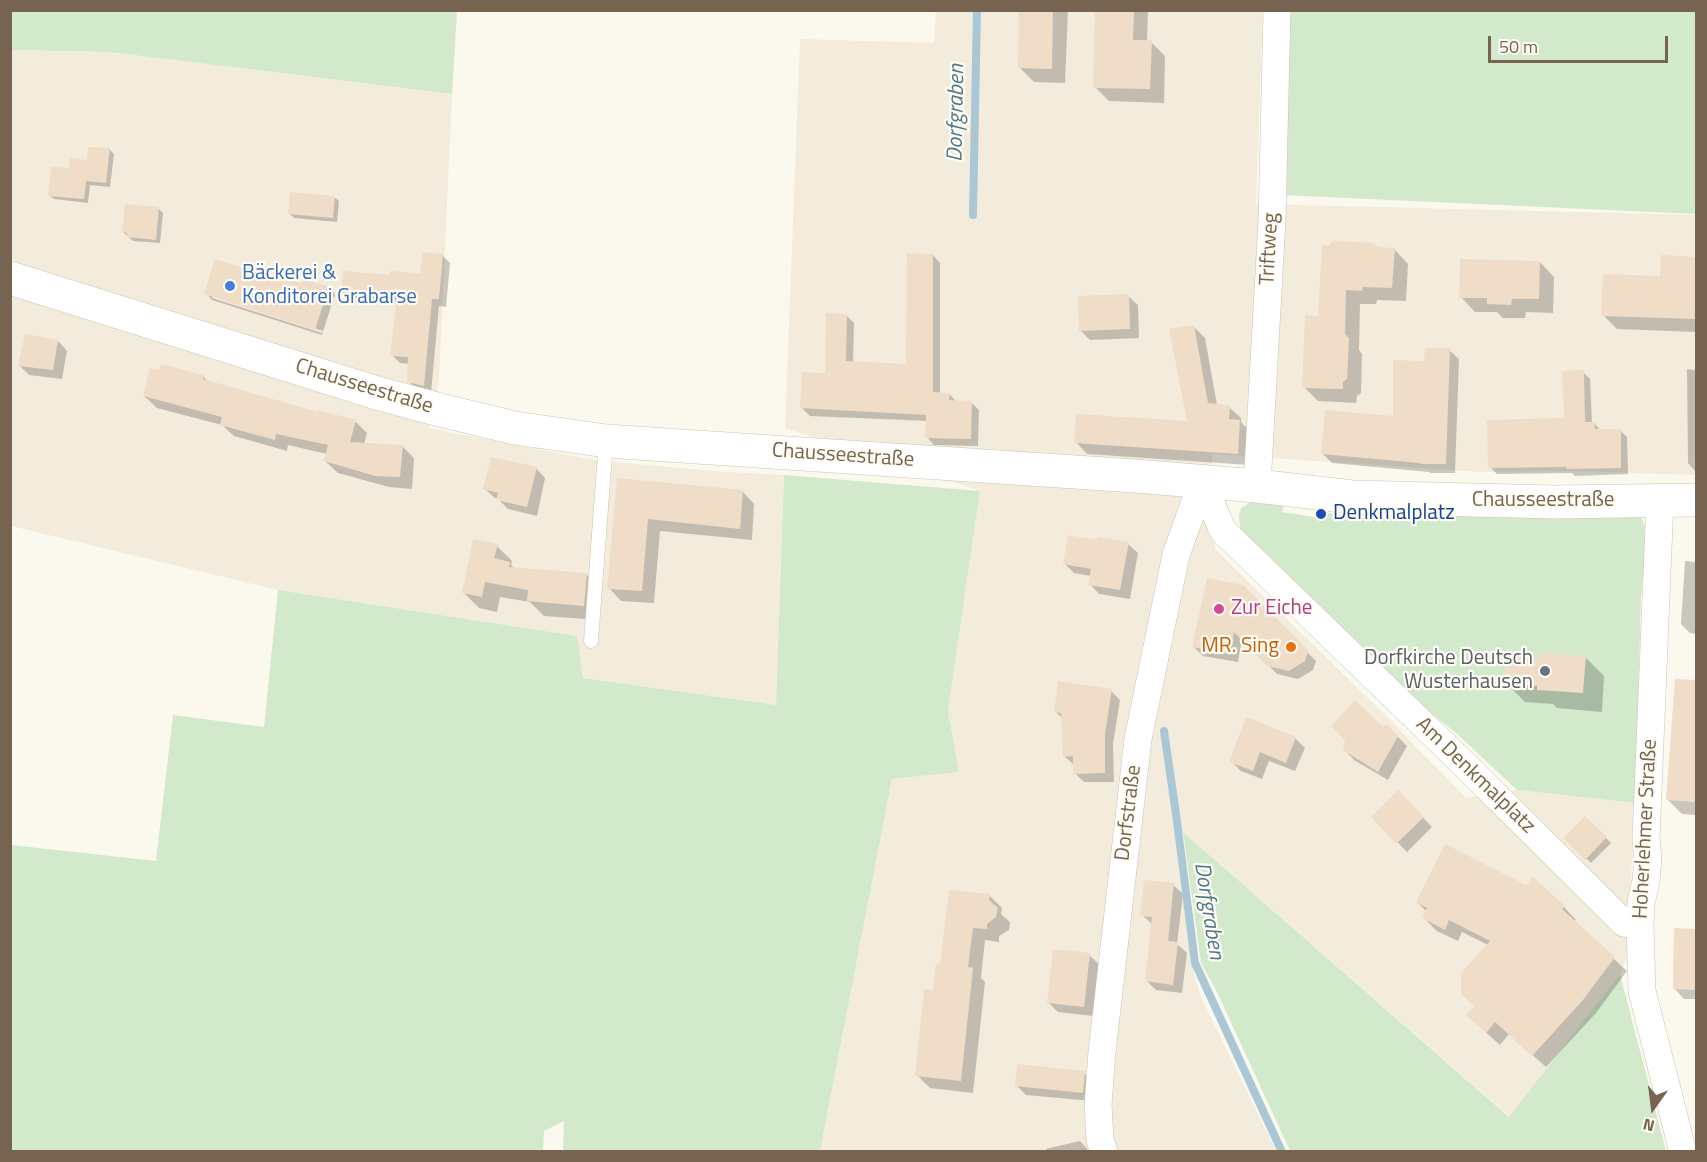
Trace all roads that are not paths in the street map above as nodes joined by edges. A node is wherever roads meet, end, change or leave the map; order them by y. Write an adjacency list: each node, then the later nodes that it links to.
1 (1277, 10): 5 (street, Triftweg)
2 (10, 278): 3 (main road, Chausseestraße)
3 (606, 441): 4 (main road, Chausseestraße); 8 (lane)
4 (1202, 482): 5 (main road, Chausseestraße); 9 (street, Am Denkmalplatz); 10 (street, Dorfstraße)
5 (1257, 486): 7 (main road, Chausseestraße)
6 (1696, 500): 7 (main road, Chausseestraße)
7 (1660, 501): 9 (street, Hoherlehmer Straße)
8 (591, 641)
9 (1640, 925): 11 (street, Hoherlehmer Straße)
10 (1104, 1152)
11 (1683, 1152)

